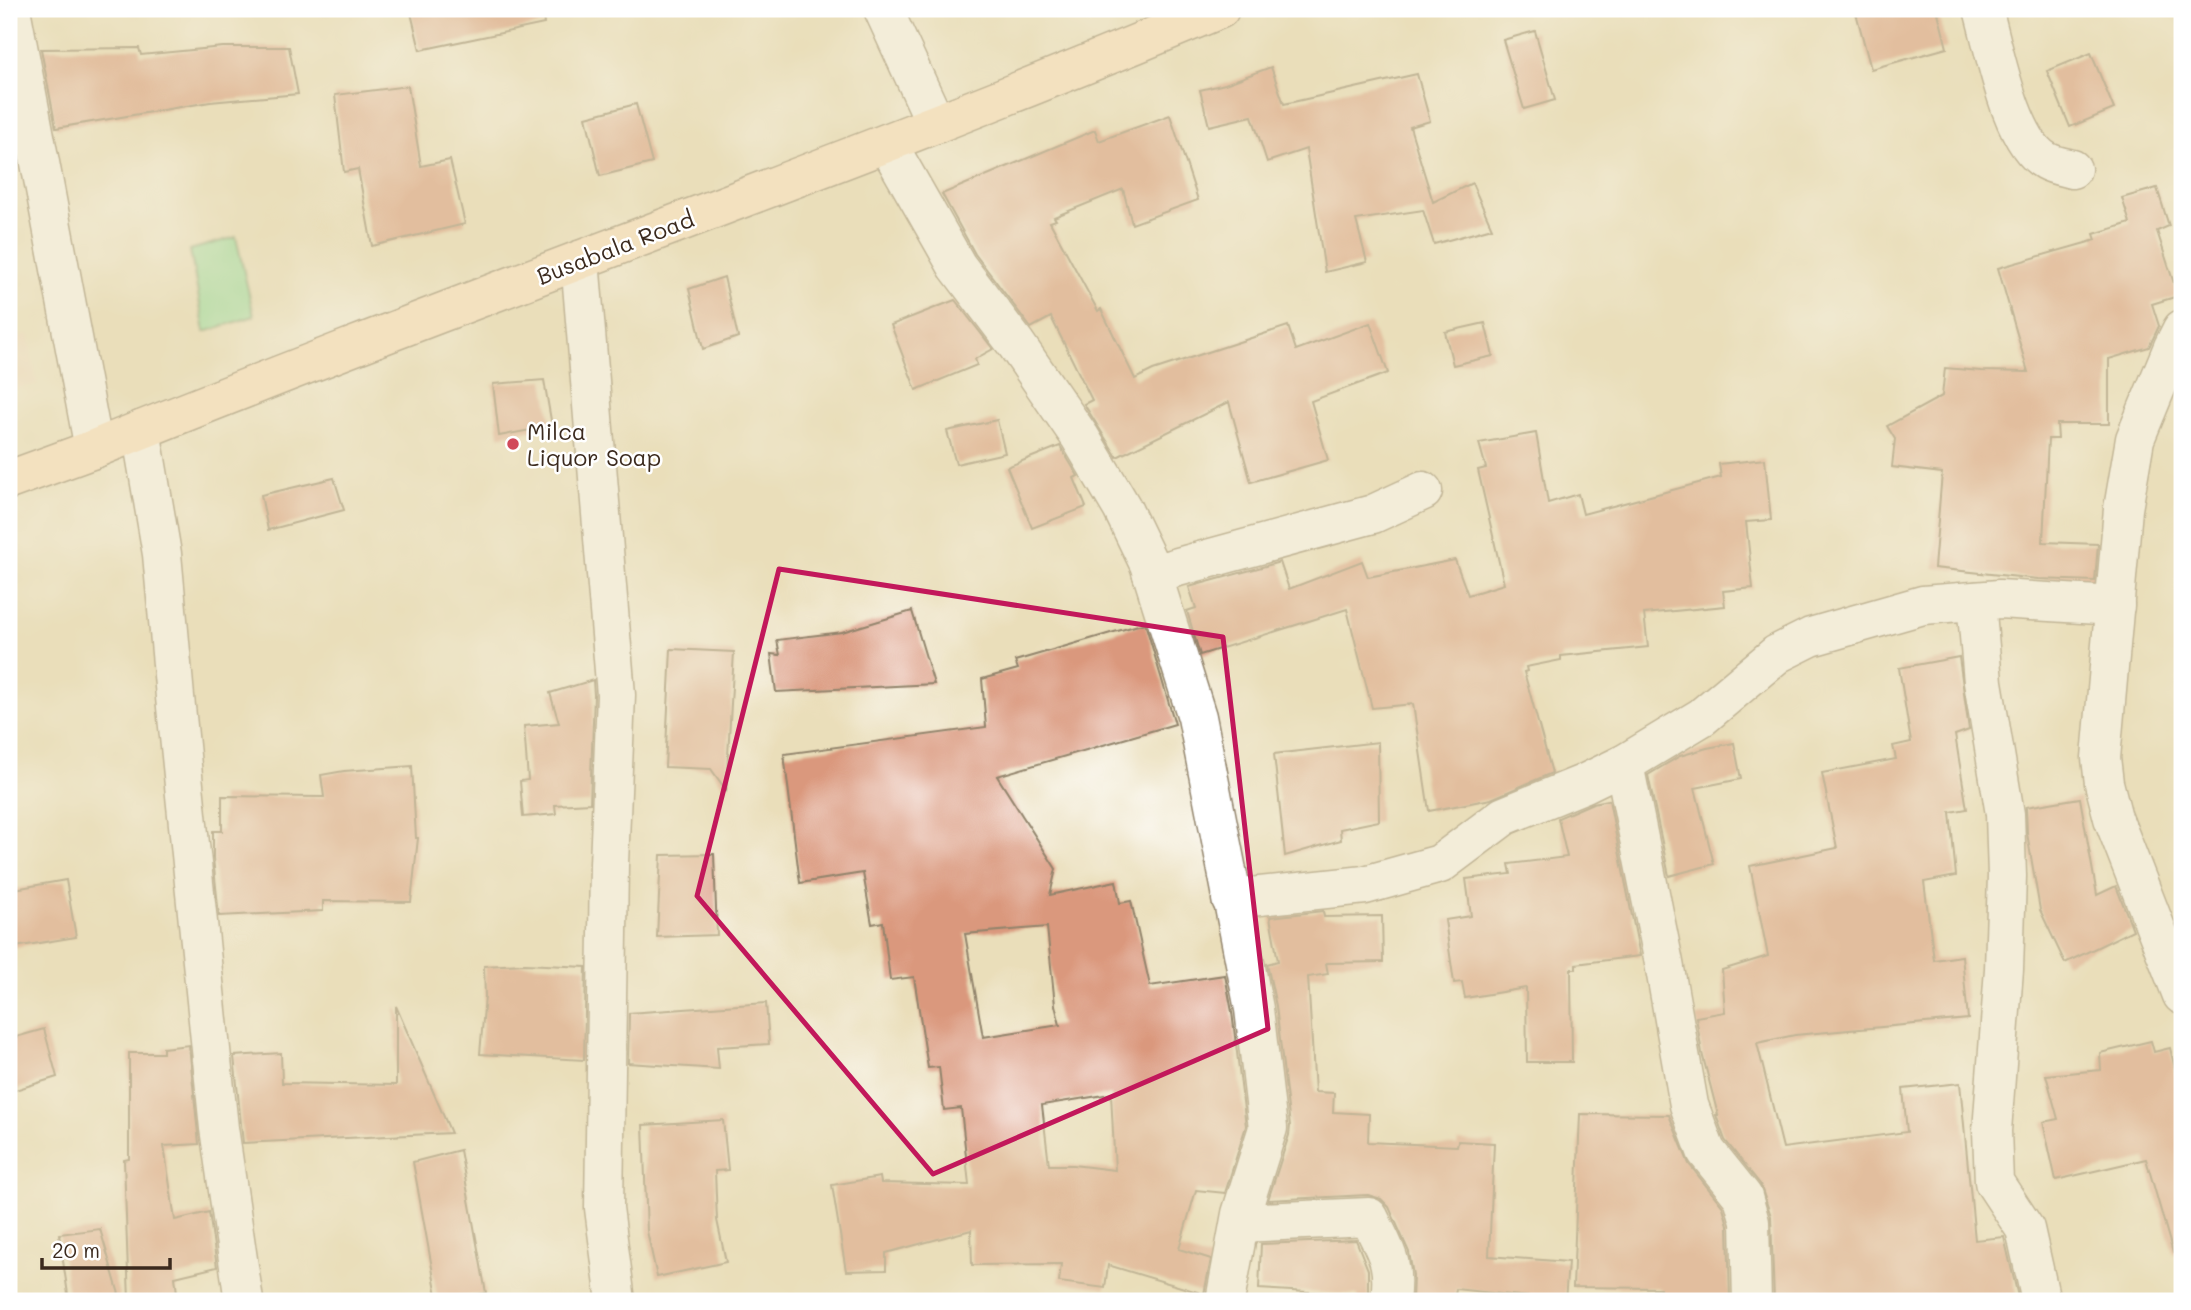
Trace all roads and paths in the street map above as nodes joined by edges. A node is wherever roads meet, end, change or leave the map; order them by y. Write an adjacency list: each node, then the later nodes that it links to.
1 (11, 9): 11 (street)
2 (883, 9): 5 (street)
3 (1220, 9): 5 (street, Busabala Road)
4 (1983, 9): 7 (street)
5 (936, 124): 6 (street, Busabala Road)
6 (887, 143): 8 (street, Busabala Road); 14 (street)
7 (2071, 169)
8 (580, 260): 10 (street, Busabala Road); 22 (street)
9 (2182, 329): 16 (street)
10 (141, 430): 11 (street, Busabala Road); 21 (street)
11 (94, 449): 12 (street, Busabala Road)
12 (9, 480)
13 (1423, 491): 14 (street)
14 (1152, 574): 18 (street)
15 (1976, 601): 16 (street); 17 (street); 26 (street)
16 (2115, 606): 19 (street)
17 (1624, 764): 18 (street); 25 (street)
18 (1231, 899): 20 (street)
19 (2182, 995)
20 (1240, 1223): 23 (street); 24 (street)
21 (244, 1301)
22 (616, 1301)
23 (1225, 1301)
24 (1390, 1301)
25 (1752, 1301)
26 (2040, 1301)

